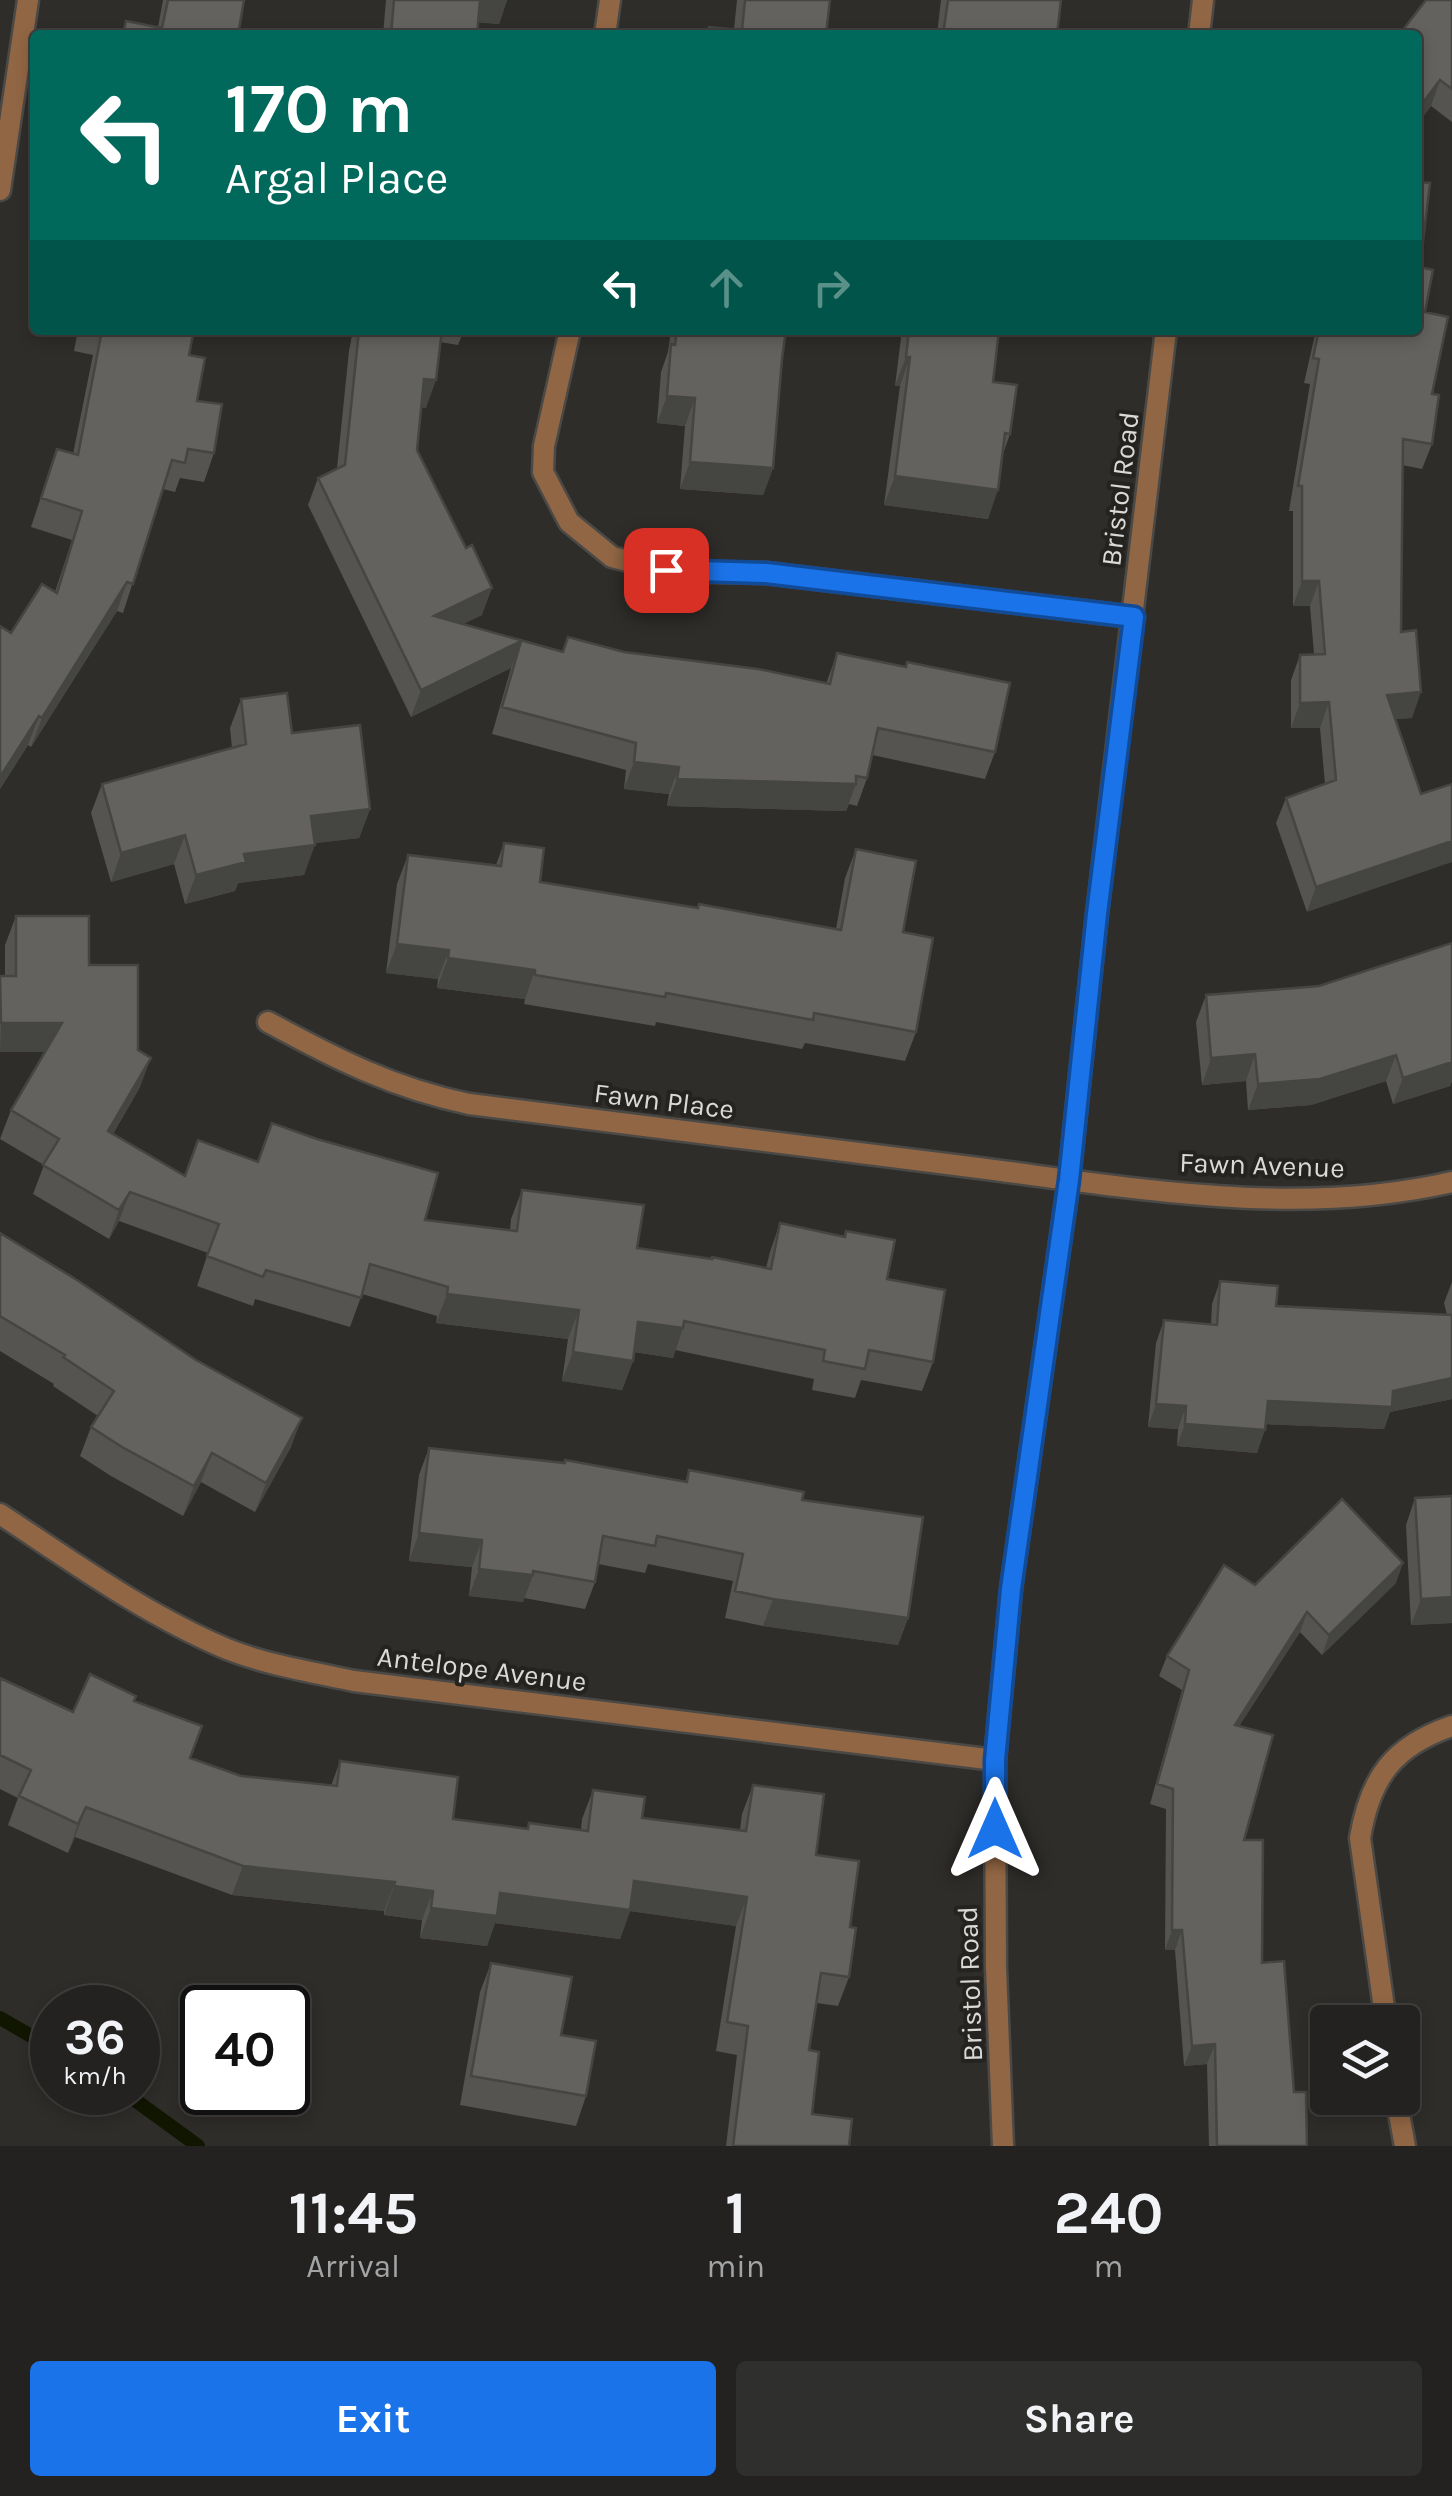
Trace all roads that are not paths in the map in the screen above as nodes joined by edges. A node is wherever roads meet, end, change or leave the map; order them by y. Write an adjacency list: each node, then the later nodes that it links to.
1 (28, 0): 6 (street)
2 (610, 0): 4 (street)
3 (1203, 0): 5 (street)
4 (607, 30)
5 (1200, 30)
6 (0, 190)
7 (569, 335): 9 (street)
8 (1165, 335): 9 (street, Bristol Road)
9 (1134, 617): 11 (street, Bristol Road)
10 (268, 1022): 11 (street, Fawn Place)
11 (1069, 1180): 12 (street, Fawn Avenue); 15 (street, Bristol Road)
12 (1452, 1182)
13 (0, 1514): 15 (street, Antelope Avenue)
14 (1452, 1726): 16 (street)
15 (995, 1760): 18 (street, Bristol Road)
16 (1384, 2005)
17 (1399, 2115): 19 (street)
18 (1003, 2146)
19 (1404, 2146)

